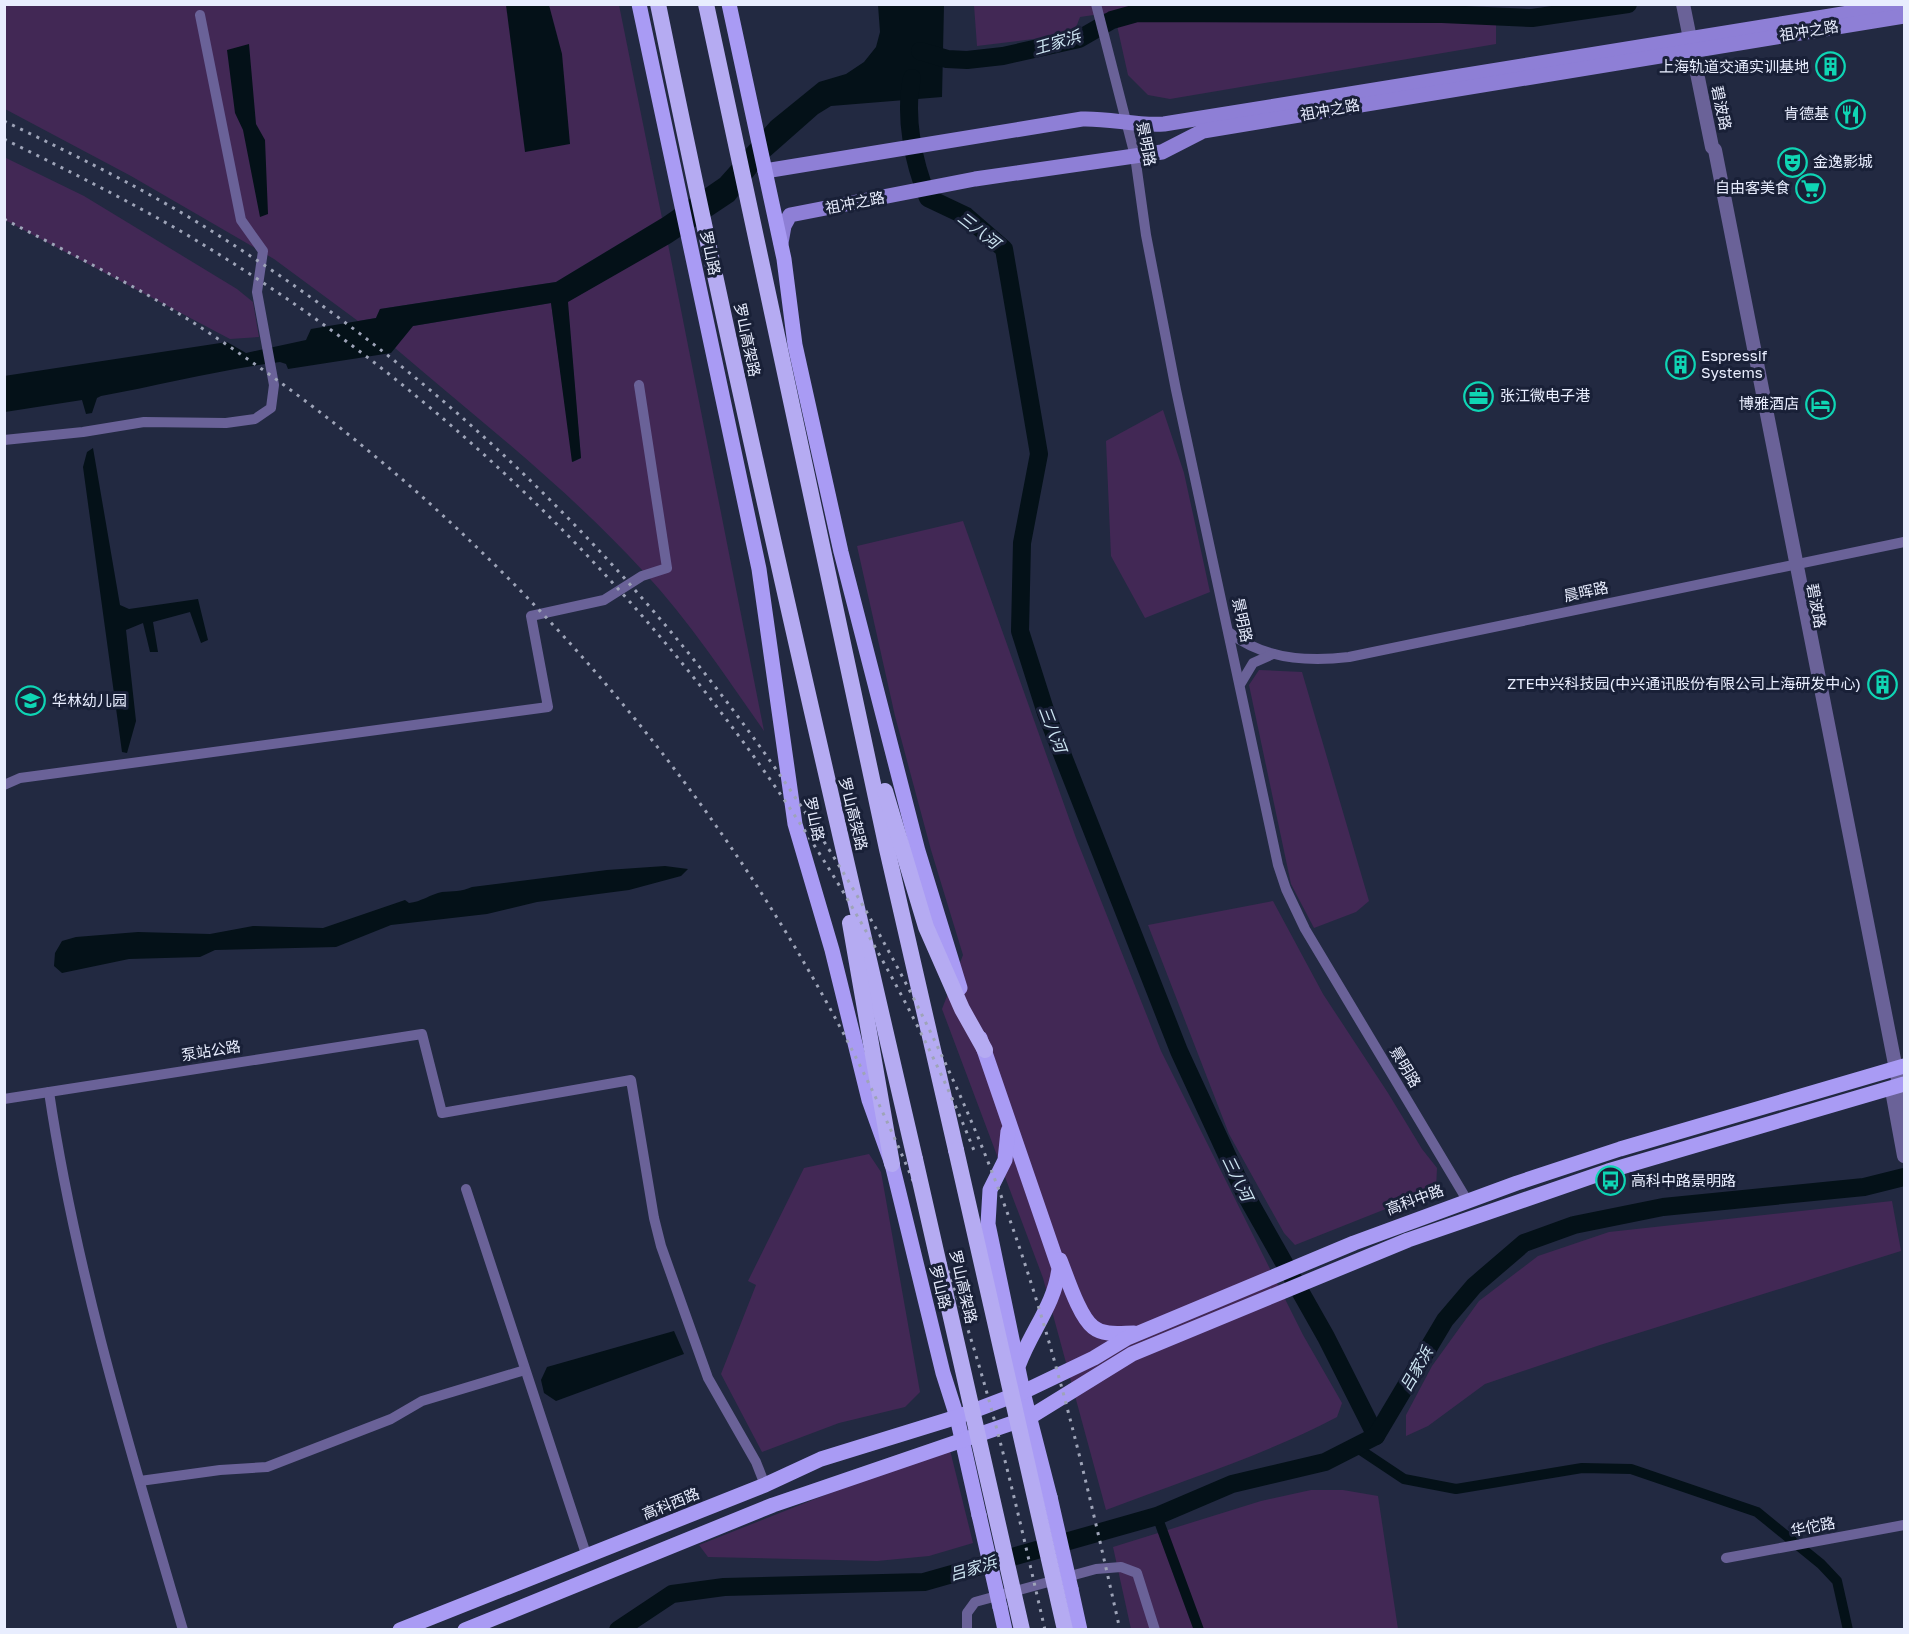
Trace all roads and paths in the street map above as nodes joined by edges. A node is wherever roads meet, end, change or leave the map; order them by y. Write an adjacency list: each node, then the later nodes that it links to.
1 (639, 4): 35 (main road, 罗山路)
2 (658, 4): 25 (highway, 罗山高架路)
3 (706, 4): 12 (highway, 罗山高架路)
4 (711, 4): 12 (highway)
5 (729, 4): 15 (main road)
6 (1096, 4): 13 (street, 景明路)
7 (1683, 4): 11 (street, 碧波路)
8 (1904, 4): 11 (main road, 祖冲之路)
9 (200, 15): 18 (street)
10 (1905, 16): 11 (main road, 祖冲之路)
11 (1691, 44): 13 (main road, 祖冲之路); 14 (main road, 祖冲之路); 20 (street, 碧波路)
12 (718, 62): 24 (highway, 罗山高架路)
13 (1127, 124): 14 (street, 景明路); 15 (main road, 祖冲之路)
14 (1135, 156): 16 (main road, 祖冲之路); 21 (street, 景明路)
15 (765, 171): 16 (main road)
16 (781, 243): 27 (main road)
17 (639, 385): 26 (street)
18 (4, 440)
19 (1905, 542): 20 (street, 晨晖路)
20 (1794, 565): 22 (street, 晨晖路); 28 (street, 碧波路)
21 (1230, 633): 22 (street, 晨晖路); 23 (street, 景明路)
22 (1273, 654): 23 (street)
23 (1240, 683): 37 (street, 景明路)
24 (862, 726): 27 (highway); 57 (highway, 罗山高架路, bridge)
25 (815, 734): 35 (highway); 56 (highway, 罗山高架路, bridge)
26 (4, 784)
27 (985, 1050): 33 (main road)
28 (1897, 1069): 29 (street, 碧波路); 37 (main road, 高科中路)
29 (1899, 1086): 32 (street); 34 (street); 44 (main road)
30 (49, 1092): 31 (street, 泵站公路); 46 (street); 47 (street, 泵站公路)
31 (4, 1099)
32 (1905, 1110)
33 (1008, 1122): 38 (main road); 40 (main road)
34 (1903, 1150)
35 (892, 1164): 43 (main road, 罗山路)
36 (466, 1190): 41 (street)
37 (1467, 1200): 39 (main road, 高科中路)
38 (1052, 1243): 39 (main road); 40 (main road)
39 (1140, 1332): 42 (main road, 高科中路)
40 (1019, 1364): 42 (main road)
41 (525, 1370): 46 (street); 49 (street)
42 (1023, 1392): 43 (main road, 高科中路); 44 (main road)
43 (957, 1416): 45 (main road, 罗山路); 47 (main road, 高科西路)
44 (1030, 1417): 45 (main road); 58 (main road, bridge)
45 (961, 1441): 53 (main road); 55 (main road, 罗山路, bridge)
46 (140, 1481): 51 (street)
47 (765, 1485): 49 (main road, 高科西路)
48 (1905, 1525): 50 (street, 华佗路)
49 (587, 1557): 52 (main road, 高科西路)
50 (1726, 1558)
51 (183, 1629)
52 (400, 1629)
53 (465, 1629)
54 (967, 1629): 59 (street)
55 (1005, 1629)
56 (1022, 1629)
57 (1065, 1629)
58 (1080, 1629)
59 (1155, 1629)

